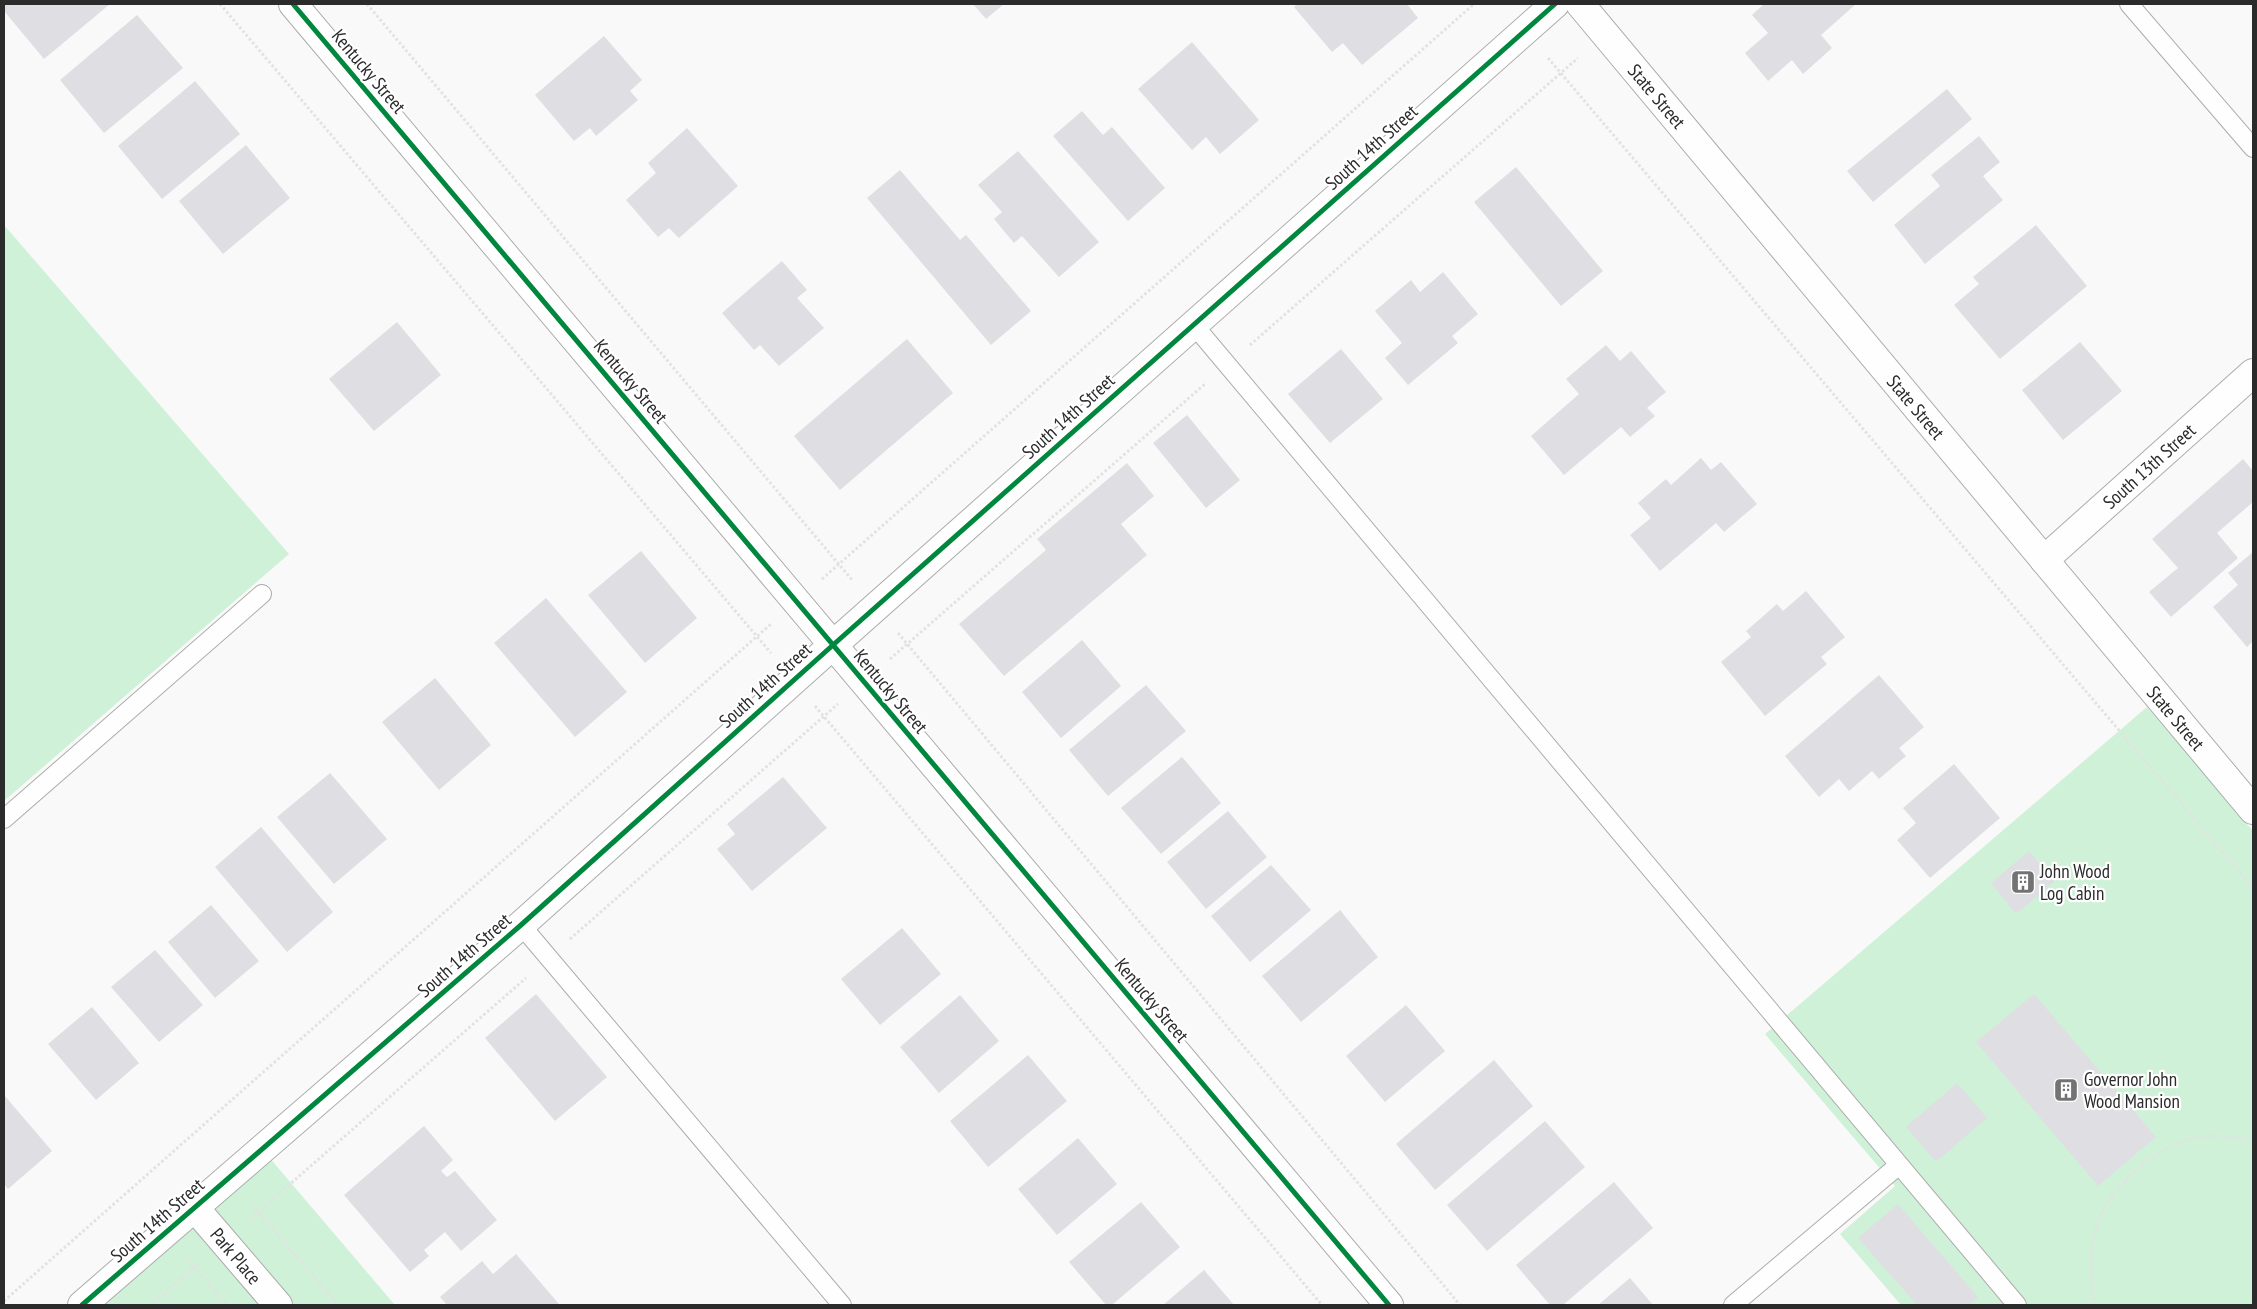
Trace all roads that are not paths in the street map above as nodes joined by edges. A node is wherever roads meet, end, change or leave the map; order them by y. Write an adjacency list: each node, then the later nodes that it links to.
1 (293, 4): 10 (street, Kentucky Street)
2 (1555, 4): 6 (street, South 14th Street)
3 (1580, 4): 8 (street, State Street)
4 (2129, 4): 5 (lane)
5 (2253, 148)
6 (1193, 324): 10 (street, South 14th Street); 14 (lane)
7 (2253, 373): 8 (street, South 13th Street)
8 (2044, 560): 11 (street, State Street)
9 (262, 594): 12 (lane)
10 (833, 644): 13 (street, South 14th Street); 19 (street, Kentucky Street)
11 (2253, 810)
12 (4, 819)
13 (521, 925): 15 (street, South 14th Street); 18 (lane)
14 (1899, 1165): 20 (lane); 21 (lane)
15 (194, 1207): 16 (street, South 14th Street); 17 (street, Park Place)
16 (82, 1305)
17 (278, 1305)
18 (842, 1305)
19 (1389, 1305)
20 (1733, 1305)
21 (2017, 1305)

